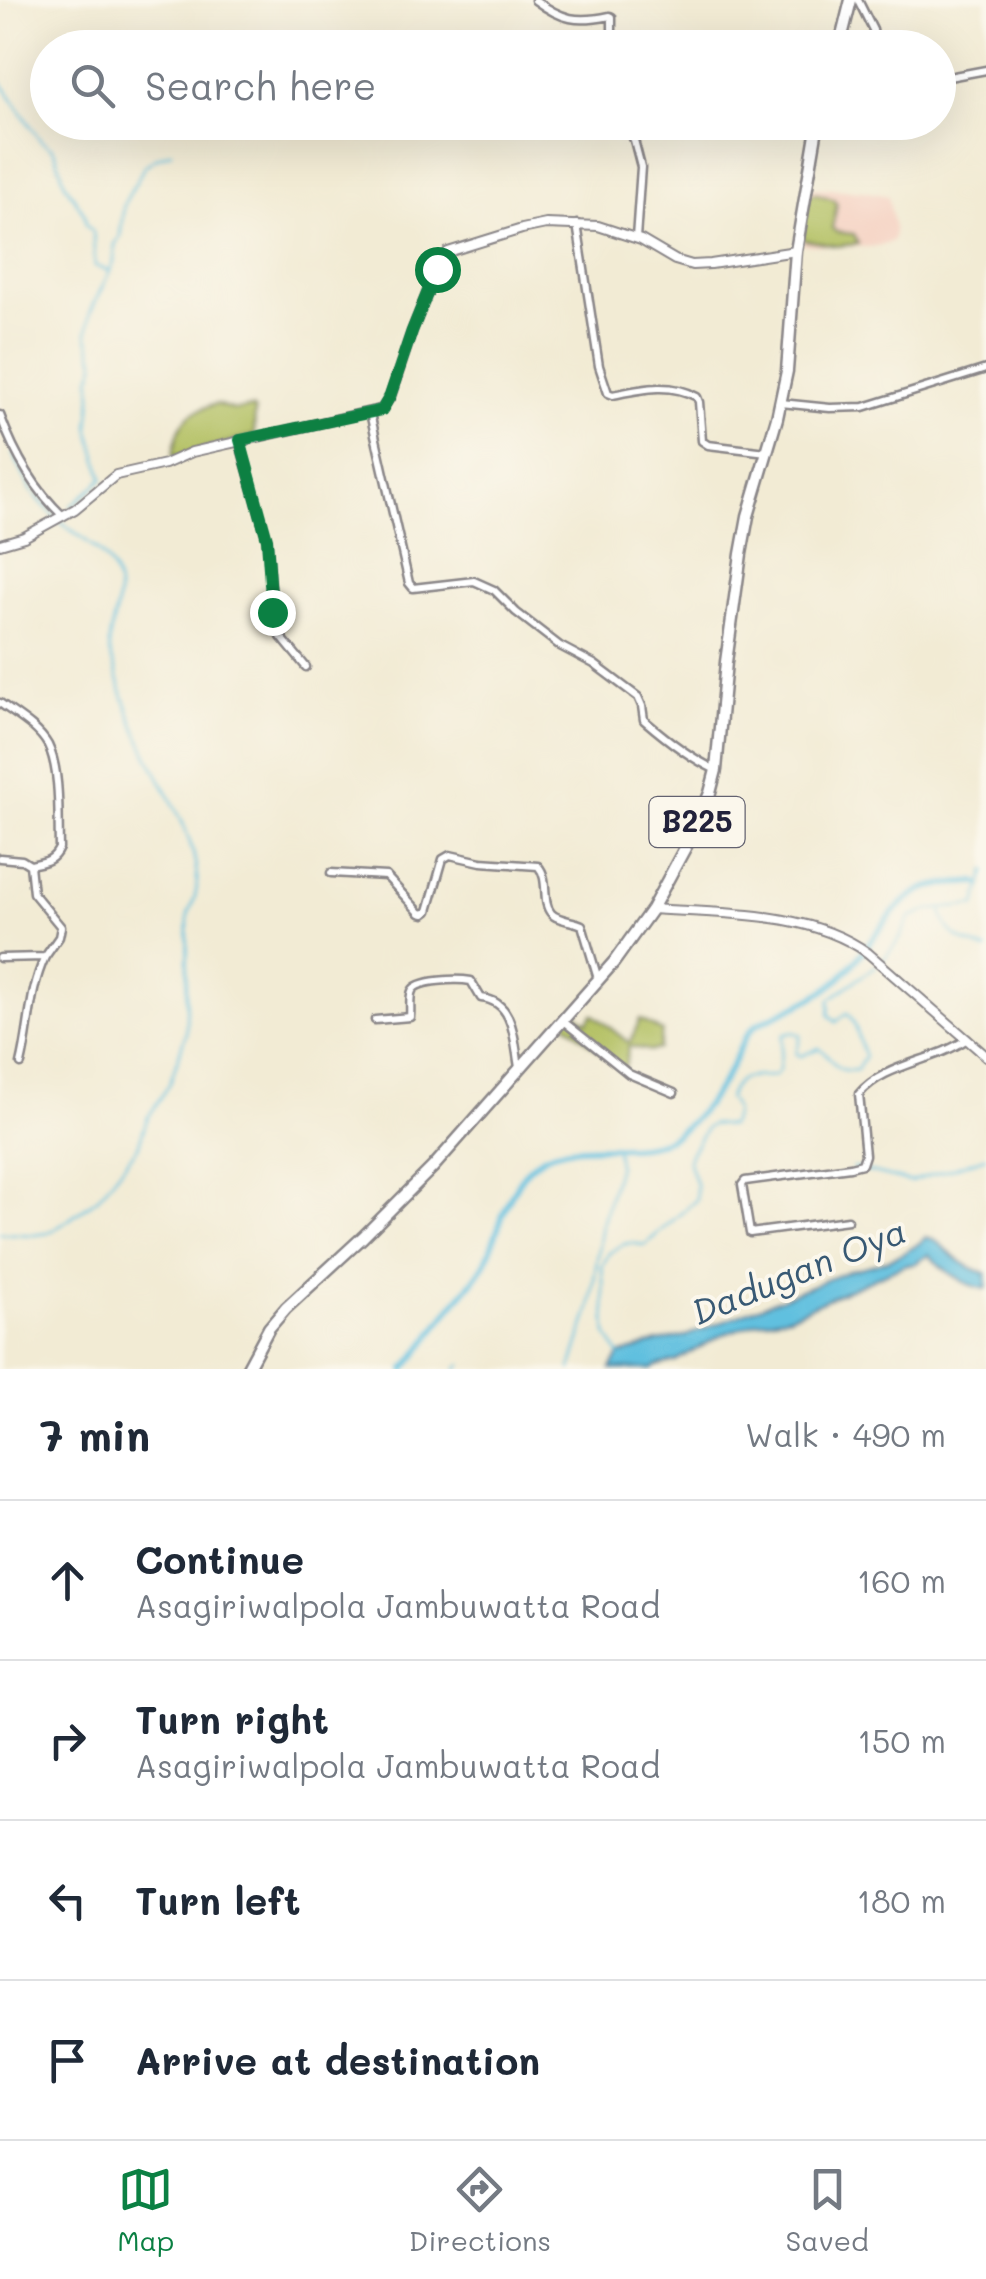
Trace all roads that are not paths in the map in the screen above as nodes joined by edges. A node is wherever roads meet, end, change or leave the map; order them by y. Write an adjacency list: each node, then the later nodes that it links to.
1 (536, 0): 3 (street)
2 (854, 0): 4 (main road); 5 (street)
3 (612, 30)
4 (845, 30)
5 (873, 30)
6 (986, 70): 7 (street)
7 (956, 76)
8 (634, 140): 11 (street)
9 (815, 140): 12 (main road, B225)
10 (577, 224): 11 (street); 15 (street); 18 (street)
11 (636, 238): 12 (street)
12 (796, 251): 14 (main road, B225)
13 (986, 369): 14 (street)
14 (780, 403): 18 (main road, B225)
15 (370, 414): 17 (street); 23 (street)
16 (0, 415): 19 (street)
17 (240, 440): 19 (street); 21 (street)
18 (766, 452): 23 (main road, B225)
19 (63, 516): 20 (street)
20 (0, 544)
21 (306, 667)
22 (0, 704): 25 (street)
23 (716, 770): 27 (main road, B225)
24 (0, 858): 25 (street)
25 (30, 865): 28 (street)
26 (332, 873): 30 (street)
27 (652, 909): 30 (main road, B225); 33 (street)
28 (45, 957): 29 (street); 35 (street)
29 (0, 958)
30 (599, 980): 32 (main road, B225)
31 (375, 1020): 36 (street)
32 (563, 1020): 36 (main road, B225); 37 (street)
33 (967, 1039): 34 (street); 38 (street)
34 (986, 1056)
35 (21, 1064)
36 (520, 1067): 39 (main road, B225)
37 (674, 1093)
38 (848, 1220)
39 (247, 1369)

